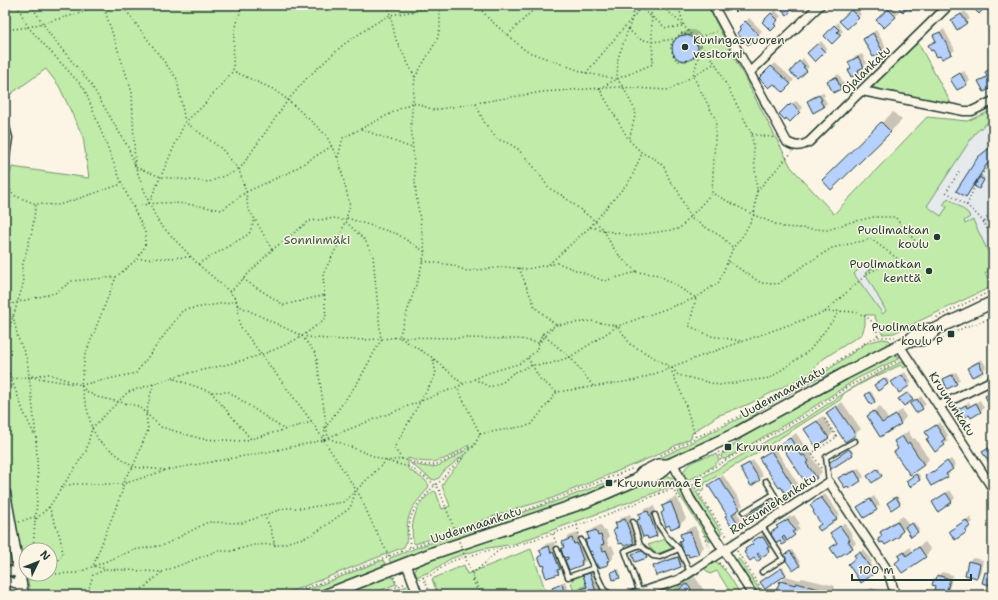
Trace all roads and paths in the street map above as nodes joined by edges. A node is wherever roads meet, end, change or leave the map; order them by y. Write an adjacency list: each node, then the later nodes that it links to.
1 (17, 5): 28 (path)
2 (31, 5): 26 (path)
3 (93, 5): 26 (path)
4 (103, 5): 65 (path)
5 (122, 5): 51 (path)
6 (242, 5): 38 (path)
7 (290, 5): 8 (path)
8 (301, 5)
9 (388, 5): 23 (path)
10 (439, 5): 23 (path); 42 (path)
11 (477, 5): 32 (path)
12 (538, 5): 32 (path)
13 (633, 5): 25 (path)
14 (637, 5): 22 (path)
15 (643, 5): 22 (path)
16 (652, 5): 24 (path)
17 (662, 5): 27 (path)
18 (678, 5): 27 (path)
19 (713, 5): 29 (street)
20 (820, 5): 39 (street)
21 (949, 5): 46 (street, Ojalankatu)
22 (640, 8): 24 (path); 25 (path)
23 (390, 15): 42 (path); 47 (path)
24 (652, 17): 27 (path); 35 (path)
25 (632, 18): 30 (path); 40 (path)
26 (44, 23): 28 (path); 65 (path)
27 (684, 26): 33 (path)
28 (28, 27): 31 (path); 71 (path)
29 (727, 28): 33 (path); 39 (street)
30 (628, 29): 35 (path); 43 (path)
31 (5, 30)
32 (508, 35): 40 (path)
33 (696, 38): 34 (path); 36 (path); 37 (path)
34 (675, 39): 35 (path); 36 (path)
35 (652, 42): 43 (path)
36 (699, 54): 41 (path)
37 (715, 62): 41 (path); 54 (path)
38 (233, 71): 47 (path); 51 (path)
39 (750, 72): 56 (street)
40 (586, 73): 43 (path)
41 (693, 76): 44 (path); 74 (path)
42 (415, 77): 49 (path)
43 (617, 78): 44 (path); 45 (path)
44 (623, 87): 45 (path); 55 (path)
45 (599, 88): 50 (path); 55 (path)
46 (862, 90): 48 (street); 58 (street, Ojalankatu)
47 (288, 100): 57 (path); 67 (path)
48 (993, 101)
49 (413, 102): 50 (path); 53 (path); 59 (path)
50 (476, 103): 85 (path)
51 (185, 122): 67 (path); 69 (path)
52 (5, 127): 61 (street)
53 (361, 129): 59 (path); 62 (path)
54 (752, 134): 56 (path); 72 (path)
55 (629, 140): 60 (path)
56 (787, 142): 58 (street)
57 (332, 146): 62 (path); 73 (path)
58 (796, 146): 72 (path)
59 (413, 148): 93 (path)
60 (642, 153): 82 (path); 85 (path)
61 (5, 157)
62 (338, 157): 81 (path)
63 (993, 162): 64 (path)
64 (990, 163): 66 (path); 77 (path)
65 (135, 167): 69 (path); 75 (path)
66 (993, 168)
67 (238, 170): 69 (path); 73 (path)
68 (959, 172): 77 (path)
69 (161, 177): 75 (path)
70 (5, 179): 76 (path)
71 (122, 184): 76 (path); 78 (path)
72 (757, 191): 80 (path)
73 (246, 192): 75 (path); 83 (path)
74 (712, 193): 80 (path); 82 (path)
75 (149, 203): 78 (path); 94 (path)
76 (36, 204): 109 (path)
77 (967, 205): 86 (path)
78 (133, 207): 95 (path)
79 (993, 207): 86 (path)
80 (754, 214): 90 (path); 91 (path)
81 (346, 218): 84 (path); 93 (path)
82 (690, 218): 88 (path); 91 (path)
83 (255, 219): 92 (path); 98 (path)
84 (345, 221): 92 (path); 106 (path); 124 (path)
85 (595, 222): 87 (path); 88 (path)
86 (984, 223): 89 (path)
87 (590, 227): 88 (path); 99 (path)
88 (604, 230): 101 (path)
89 (993, 241)
90 (916, 242)
91 (733, 248): 97 (path)
92 (272, 250): 103 (path)
93 (425, 252): 96 (path)
94 (192, 257): 95 (path); 98 (path)
95 (137, 259): 102 (path)
96 (423, 261): 100 (path); 121 (path)
97 (728, 261): 107 (path); 114 (path)
98 (198, 264): 105 (path)
99 (548, 265): 100 (path); 101 (path)
100 (519, 268): 117 (path)
101 (637, 272): 107 (path)
102 (116, 277): 109 (path); 146 (path)
103 (243, 279): 105 (path); 106 (path)
104 (993, 290): 116 (path)
105 (230, 292): 108 (path)
106 (325, 295): 120 (path)
107 (696, 298): 118 (path); 125 (path)
108 (237, 301): 111 (path); 146 (path)
109 (18, 302): 112 (path); 115 (path)
110 (993, 302): 116 (main road, Uudenmaankatu)
111 (237, 304): 120 (path); 129 (path)
112 (5, 306)
113 (840, 311): 114 (path); 123 (path); 135 (path)
114 (825, 312): 125 (path)
115 (13, 316): 127 (path); 139 (path)
116 (934, 324): 126 (main road, Uudenmaankatu)
117 (556, 325): 118 (path); 119 (path); 122 (path)
118 (618, 326): 130 (path); 135 (path)
119 (542, 334): 122 (path); 128 (path)
120 (302, 336): 124 (path); 129 (path); 159 (path)
121 (399, 337): 124 (path); 128 (path); 131 (path)
122 (545, 337): 128 (path); 130 (path)
123 (878, 337): 126 (path); 136 (path)
124 (381, 340): 159 (path)
125 (743, 341): 135 (path)
126 (897, 341): 154 (street, Kruununkatu); 175 (main road, Uudenmaankatu)
127 (5, 342)
128 (539, 343): 132 (path)
129 (261, 355): 140 (path); 158 (path)
130 (570, 357): 134 (path); 148 (path)
131 (433, 358): 145 (path); 151 (path)
132 (528, 358): 134 (path); 142 (path)
133 (5, 362): 141 (path)
134 (532, 365): 142 (path); 150 (path)
135 (672, 368): 148 (path); 165 (path)
136 (820, 373): 138 (path); 153 (path)
137 (5, 376): 141 (path)
138 (822, 376)
139 (28, 377): 141 (path); 146 (path); 146 (path); 163 (path)
140 (172, 378): 144 (path); 149 (path)
141 (12, 379): 163 (path)
142 (474, 379): 145 (path)
143 (993, 380): 154 (street)
144 (153, 384): 152 (path); 156 (path)
145 (463, 384): 147 (path)
146 (81, 385): 152 (path); 160 (path)
147 (457, 387): 151 (path); 162 (path)
148 (594, 387): 150 (path)
149 (211, 392): 161 (path); 166 (path)
150 (557, 392): 162 (path)
151 (421, 401): 164 (path); 172 (path)
152 (118, 402): 156 (path); 160 (path)
153 (764, 403): 155 (path); 165 (path)
154 (939, 406): 180 (street, Kruununkatu)
155 (766, 407)
156 (146, 414): 166 (path); 176 (path)
157 (824, 418): 179 (path)
158 (312, 422): 161 (path); 167 (path)
159 (327, 425): 164 (path); 167 (path)
160 (92, 428): 176 (path); 187 (path)
161 (284, 430): 166 (path)
162 (480, 434): 169 (path)
163 (36, 438): 199 (path)
164 (328, 438): 167 (path); 173 (path)
165 (696, 438): 171 (path)
166 (251, 440)
167 (324, 440): 178 (path); 190 (path)
168 (855, 441): 179 (lane)
169 (474, 446): 172 (path); 186 (path)
170 (723, 450): 174 (path)
171 (656, 458)
172 (402, 459): 173 (path)
173 (386, 461): 186 (path); 190 (path)
174 (722, 463)
175 (671, 464): 215 (street); 219 (main road, Uudenmaankatu)
176 (133, 467): 178 (path); 184 (path)
177 (636, 467): 181 (path)
178 (166, 470): 184 (path)
179 (828, 471): 183 (lane)
180 (989, 475): 189 (street, Kruununkatu)
181 (604, 480): 185 (path); 211 (path)
182 (766, 481): 192 (lane)
183 (829, 482): 195 (street, Ratsumiehenkatu); 233 (street, Ratsumiehenkatu)
184 (123, 484): 187 (path); 220 (path)
185 (606, 484)
186 (435, 485): 211 (path); 228 (path, bridge)
187 (62, 488): 194 (path)
188 (672, 489): 193 (path)
189 (993, 489)
190 (356, 490): 197 (path); 209 (path); 216 (path)
191 (5, 493): 232 (street)
192 (774, 494): 195 (lane); 196 (lane)
193 (682, 502)
194 (49, 507): 200 (path); 218 (path)
195 (785, 511): 204 (street, Ratsumiehenkatu)
196 (744, 512)
197 (264, 515): 209 (path); 220 (path)
198 (655, 515): 214 (lane)
199 (36, 516): 200 (path); 201 (path)
200 (36, 520): 208 (path)
201 (18, 522)
202 (633, 522): 210 (lane)
203 (577, 525): 207 (path)
204 (762, 526): 215 (street, Ratsumiehenkatu); 227 (lane)
205 (553, 533): 213 (path)
206 (703, 534): 217 (path)
207 (581, 540): 221 (lane)
208 (34, 542)
209 (275, 544): 225 (path)
210 (640, 545): 214 (lane); 234 (lane)
211 (410, 548): 216 (path)
212 (500, 548): 228 (path)
213 (557, 549): 221 (lane)
214 (679, 550): 226 (lane)
215 (723, 550): 217 (street, Ratsumiehenkatu); 244 (street)
216 (389, 556): 237 (path)
217 (714, 556): 224 (path); 226 (street, Ratsumiehenkatu)
218 (58, 560)
219 (406, 563): 238 (main road, Uudenmaankatu); 239 (street)
220 (93, 566): 222 (path); 229 (path)
221 (594, 568): 243 (lane)
222 (107, 569): 225 (path); 235 (path)
223 (5, 570): 232 (street)
224 (727, 570)
225 (162, 572): 236 (path)
226 (690, 572): 234 (street, Ratsumiehenkatu)
227 (762, 572)
228 (471, 573): 241 (path); 242 (path)
229 (58, 574)
230 (423, 577): 240 (path)
231 (5, 580): 232 (street)
232 (21, 584)
233 (894, 591)
234 (636, 594)
235 (87, 595)
236 (132, 595)
237 (289, 595)
238 (326, 595)
239 (418, 595)
240 (431, 595)
241 (479, 595)
242 (482, 595)
243 (612, 595)
244 (752, 595)

